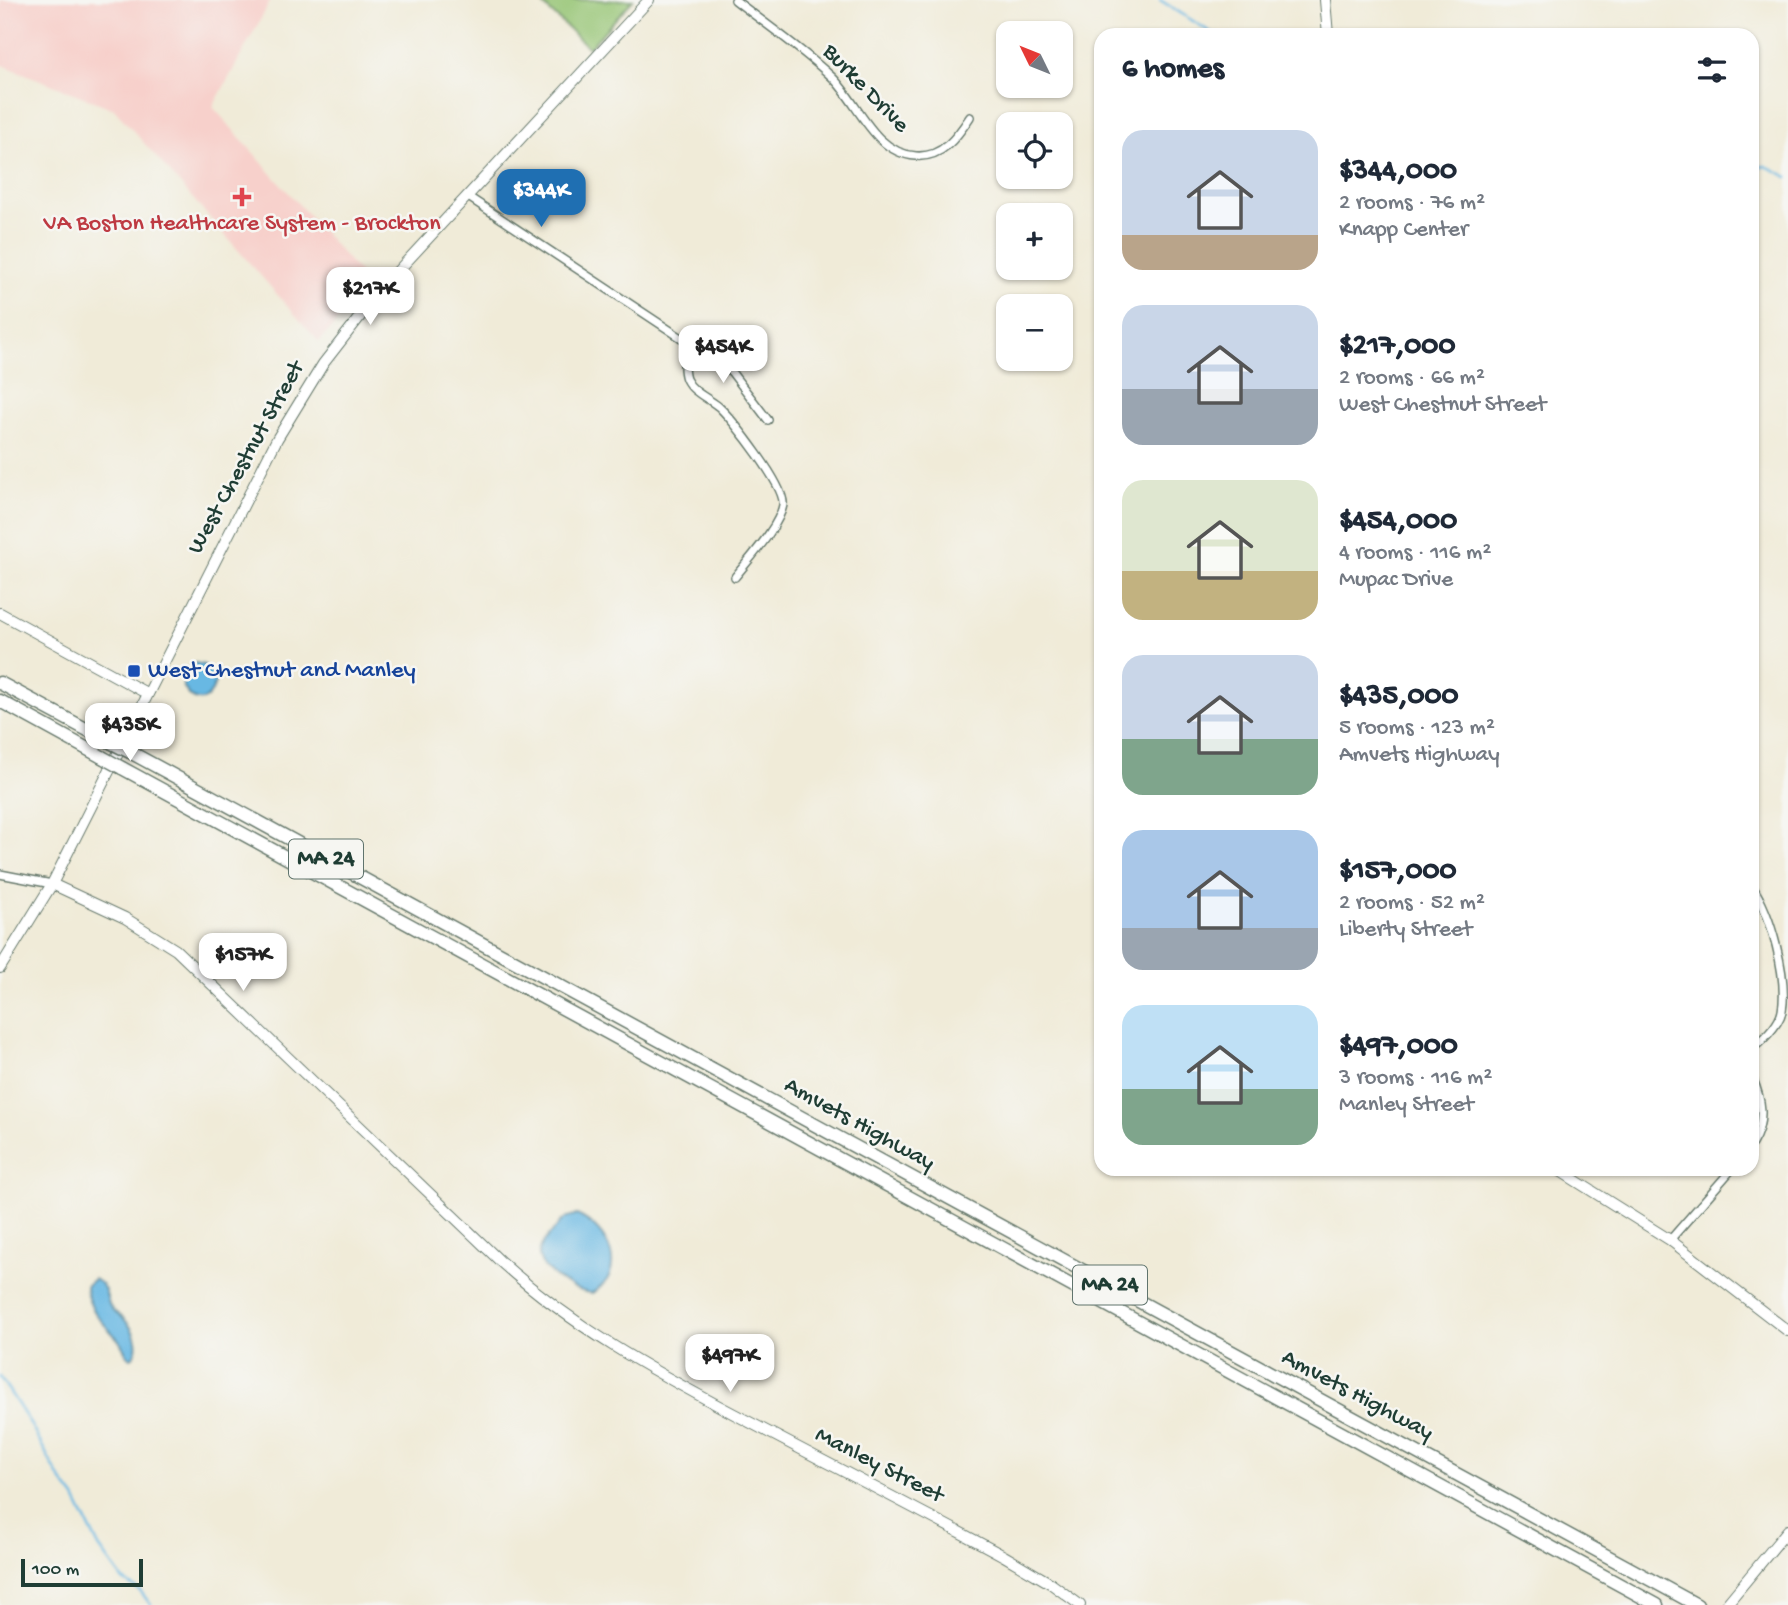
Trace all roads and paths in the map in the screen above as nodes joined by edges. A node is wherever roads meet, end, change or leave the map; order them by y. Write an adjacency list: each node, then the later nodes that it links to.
1 (649, 0): 6 (main road, West Chestnut Street)
2 (734, 0): 5 (street, Burke Drive)
3 (1325, 0): 4 (main road)
4 (1327, 28)
5 (970, 117)
6 (467, 196): 7 (street); 12 (main road, West Chestnut Street)
7 (686, 341): 8 (street); 9 (street)
8 (768, 420)
9 (735, 577)
10 (0, 613): 12 (main road)
11 (0, 683): 29 (highway, Amvets Highway / MA 24, bridge)
12 (148, 694): 15 (main road, West Chestnut Street)
13 (0, 701): 28 (highway, Amvets Highway / MA 24, bridge)
14 (0, 874): 15 (street)
15 (52, 884): 17 (main road, West Chestnut Street); 27 (main road, Manley Street)
16 (1759, 897): 18 (street)
17 (0, 968)
18 (1759, 1042)
19 (1759, 1094): 20 (street)
20 (1759, 1130)
21 (1568, 1176): 23 (main road)
22 (1726, 1176): 23 (street)
23 (1670, 1240): 24 (main road)
24 (1788, 1331)
25 (1788, 1530): 26 (main road)
26 (1729, 1601)
27 (1080, 1605)
28 (1657, 1605)
29 (1697, 1605)

